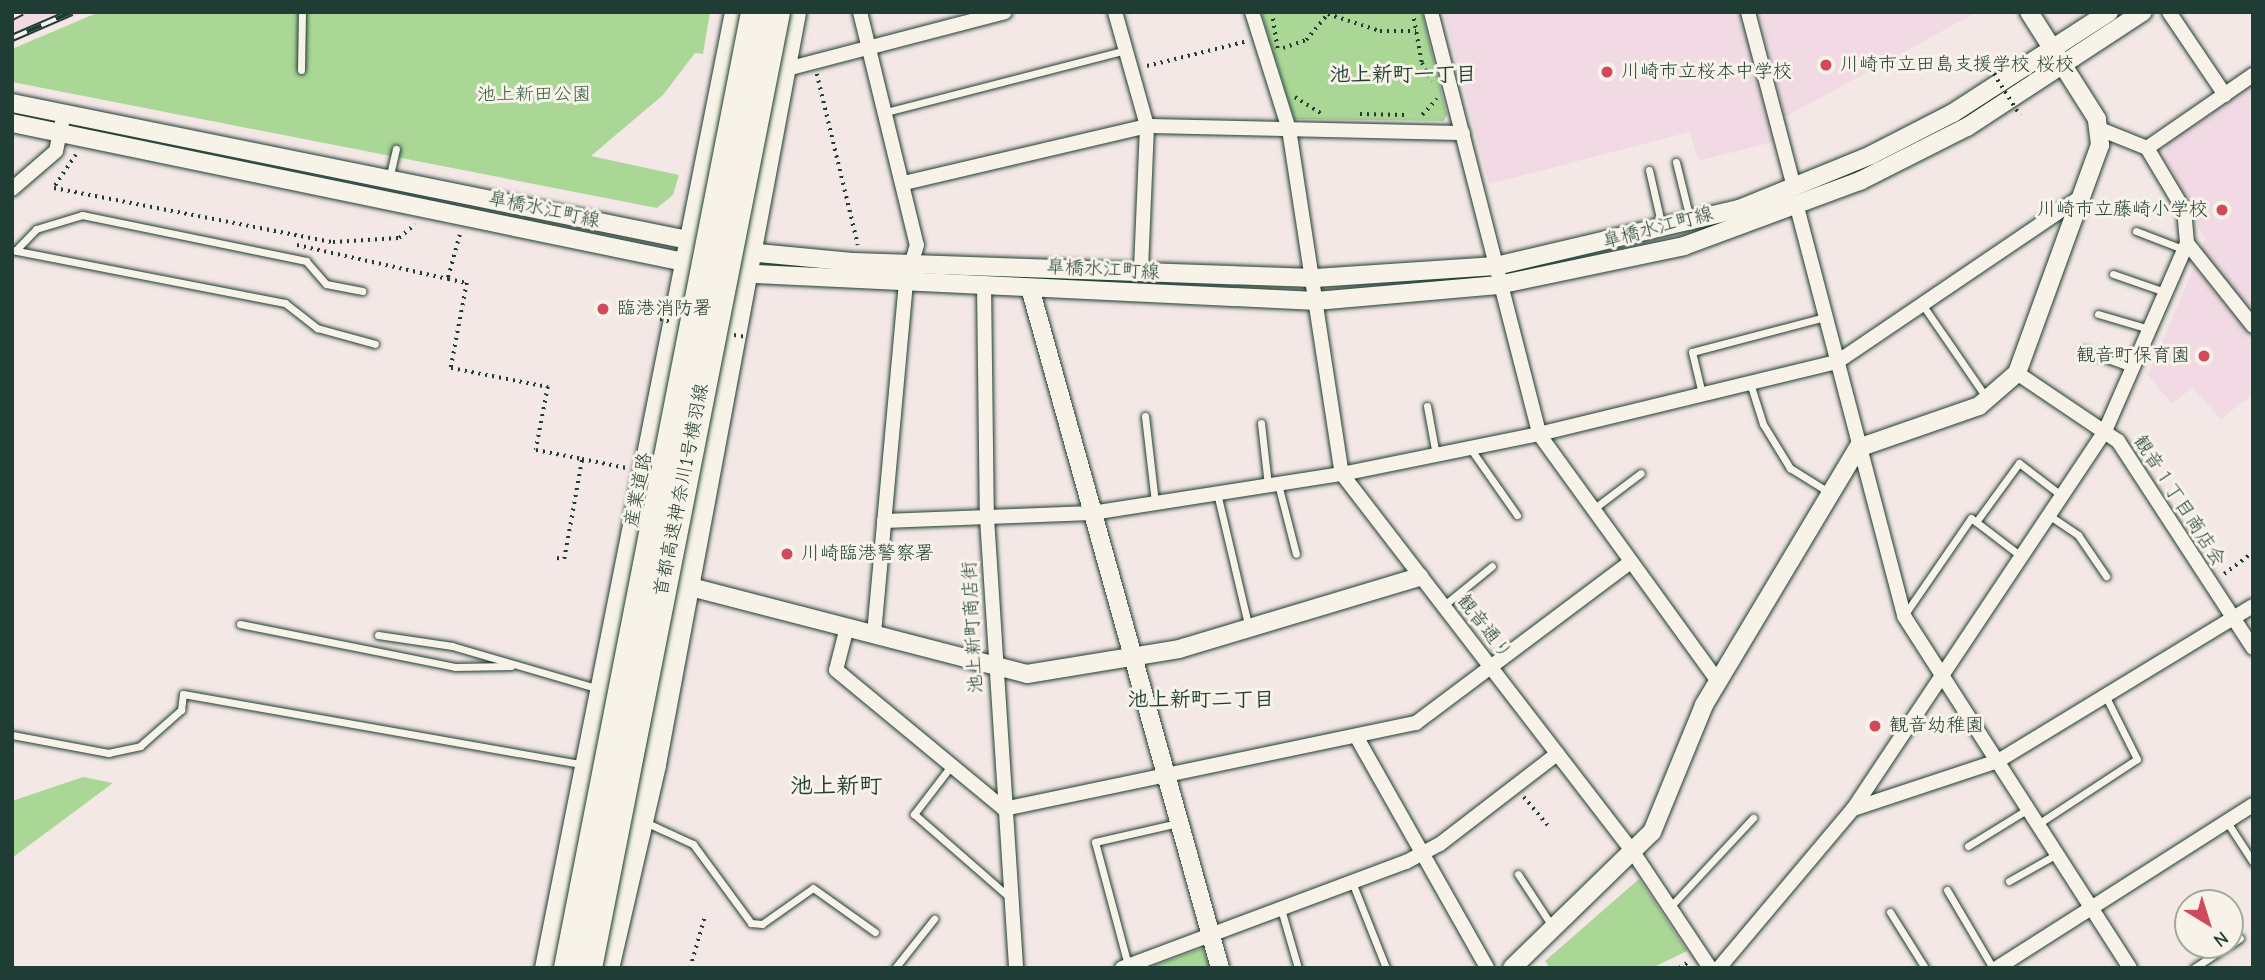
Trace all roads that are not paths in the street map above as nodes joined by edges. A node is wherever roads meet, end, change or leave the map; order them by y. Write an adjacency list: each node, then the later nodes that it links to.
1 (302, 12): 20 (lane)
2 (736, 12): 48 (main road, 産業道路)
3 (754, 12): 158 (highway, 首都高速神奈川1号横羽線, bridge)
4 (777, 12): 159 (highway, 首都高速神奈川1号横羽線, bridge)
5 (794, 12): 21 (main road)
6 (860, 12): 16 (street)
7 (1005, 12): 16 (street)
8 (1115, 12): 17 (street)
9 (1252, 12): 29 (street, 観音通り)
10 (1432, 12): 32 (street)
11 (1748, 12): 39 (street)
12 (2029, 12): 18 (street)
13 (2109, 12): 18 (street, 皐橋水江町線)
14 (2143, 12): 19 (street, 皐橋水江町線)
15 (2169, 12): 23 (street)
16 (870, 47): 21 (street); 25 (street)
17 (1126, 49): 25 (lane); 28 (street)
18 (2053, 51): 19 (street); 39 (street, 皐橋水江町線)
19 (2064, 69): 30 (street); 42 (street, 皐橋水江町線)
20 (301, 70)
21 (783, 70): 50 (main road)
22 (2253, 75): 23 (street)
23 (2225, 95): 33 (street)
24 (12, 103): 26 (street, 皐橋水江町線)
25 (886, 112): 38 (street)
26 (64, 114): 31 (street); 37 (street, 皐橋水江町線)
27 (12, 123): 31 (street, 皐橋水江町線)
28 (1147, 126): 29 (street); 38 (street); 52 (street)
29 (1289, 129): 32 (street); 54 (street, 観音通り)
30 (2100, 130): 33 (street); 41 (street)
31 (60, 132): 40 (street); 48 (street, 皐橋水江町線)
32 (1463, 133): 51 (street)
33 (2147, 148): 46 (street)
34 (396, 149): 37 (lane)
35 (1676, 162): 43 (lane)
36 (1649, 170): 44 (lane)
37 (389, 180): 48 (street, 皐橋水江町線)
38 (904, 183): 49 (street)
39 (1794, 187): 43 (street, 皐橋水江町線)
40 (12, 189)
41 (2079, 198): 62 (street); 71 (street)
42 (1797, 207): 57 (street, 皐橋水江町線); 64 (street)
43 (1690, 223): 44 (street, 皐橋水江町線)
44 (1663, 231): 51 (street, 皐橋水江町線)
45 (2136, 231): 46 (lane)
46 (2185, 246): 60 (street); 65 (street)
47 (13, 249): 59 (lane); 67 (lane)
48 (688, 251): 50 (street, 皐橋水江町線); 120 (main road, 産業道路)
49 (916, 263): 50 (street, 皐橋水江町線); 52 (street, 皐橋水江町線); 55 (street)
50 (748, 265): 55 (street, 皐橋水江町線); 103 (main road)
51 (1496, 266): 54 (street, 皐橋水江町線); 57 (street)
52 (1141, 271): 54 (street, 皐橋水江町線)
53 (2113, 274): 60 (lane)
54 (1315, 278): 61 (street, 観音通り)
55 (906, 282): 56 (street, 皐橋水江町線); 95 (street)
56 (984, 284): 58 (street, 皐橋水江町線); 94 (street, 池上新町商店街)
57 (1498, 285): 61 (street, 皐橋水江町線); 79 (street)
58 (1030, 288): 61 (street, 皐橋水江町線); 91 (street)
59 (362, 291)
60 (2165, 292): 66 (street)
61 (1316, 301): 84 (street, 観音通り)
62 (1922, 304): 69 (street); 74 (lane)
63 (2098, 314): 66 (lane)
64 (1825, 317): 69 (street); 73 (lane)
65 (2253, 326)
66 (2149, 330): 70 (street)
67 (376, 344)
68 (2083, 350): 70 (lane)
69 (1837, 362): 72 (street); 81 (street)
70 (2132, 368): 78 (street)
71 (2017, 373): 74 (street); 78 (street, 観音１丁目商店会)
72 (1750, 383): 73 (street); 87 (lane)
73 (1702, 395): 79 (street)
74 (1989, 400): 81 (street)
75 (1427, 406): 82 (lane)
76 (1145, 416): 89 (lane)
77 (1261, 423): 85 (lane)
78 (2105, 431): 88 (street); 107 (street, 観音１丁目商店会)
79 (1539, 434): 80 (street); 90 (street)
80 (1470, 448): 82 (street); 92 (lane)
81 (1858, 448): 87 (street); 106 (street)
82 (1436, 455): 84 (street)
83 (1641, 473): 90 (lane)
84 (1342, 474): 85 (street); 102 (street, 観音通り)
85 (1273, 484): 86 (street); 97 (lane)
86 (1217, 493): 89 (street); 110 (lane)
87 (1830, 494): 119 (street)
88 (2063, 496): 93 (street); 96 (lane)
89 (1155, 503): 91 (street)
90 (1592, 510): 99 (street)
91 (1092, 513): 94 (street); 114 (street)
92 (1517, 515)
93 (2050, 516): 98 (street); 101 (lane)
94 (987, 518): 95 (street); 116 (street, 池上新町商店街)
95 (884, 521): 111 (street)
96 (1976, 522): 98 (lane); 106 (lane)
97 (1296, 554)
98 (2022, 557): 118 (street)
99 (1629, 563): 117 (street); 119 (street)
100 (1492, 566): 104 (lane)
101 (2106, 576)
102 (1419, 577): 104 (street, 観音通り); 110 (street)
103 (683, 585): 109 (street); 134 (main road)
104 (1443, 606): 117 (street, 観音通り)
105 (2253, 606): 107 (street)
106 (1904, 616): 118 (street)
107 (2235, 621): 113 (street, 観音１丁目商店会); 121 (street)
108 (240, 624): 115 (lane)
109 (847, 627): 111 (street); 126 (street)
110 (1250, 628): 114 (street)
111 (874, 633): 116 (street)
112 (378, 635): 115 (lane)
113 (2253, 648)
114 (1134, 659): 116 (street); 128 (street)
115 (511, 666): 120 (lane)
116 (994, 666): 130 (street, 池上新町商店街)
117 (1492, 667): 123 (street); 124 (street, 観音通り)
118 (1944, 677): 125 (street); 131 (street)
119 (1718, 681): 139 (street)
120 (600, 690): 127 (main road, 産業道路)
121 (2106, 697): 125 (street); 137 (lane)
122 (12, 735): 127 (lane)
123 (1356, 736): 128 (street); 140 (street)
124 (1557, 754): 139 (street, 観音通り); 140 (street)
125 (1998, 761): 131 (street); 132 (street)
126 (951, 765): 130 (street); 147 (lane)
127 (585, 766): 157 (main road, 産業道路)
128 (1166, 776): 130 (street); 136 (street)
129 (2253, 805): 135 (street)
130 (1004, 808): 147 (street, 池上新町商店街)
131 (1853, 809): 169 (street)
132 (2028, 809): 137 (street); 138 (lane)
133 (1753, 818): 148 (lane)
134 (641, 821): 154 (lane); 160 (main road)
135 (2227, 822): 142 (lane); 150 (street)
136 (1179, 823): 155 (street); 156 (lane)
137 (2038, 824): 141 (street)
138 (1968, 846)
139 (1633, 852): 148 (street, 観音通り); 153 (street)
140 (1421, 853): 145 (street); 166 (street)
141 (2057, 854): 144 (lane); 150 (street)
142 (2253, 862)
143 (1518, 874): 153 (lane)
144 (2009, 881)
145 (1352, 883): 149 (street); 165 (lane)
146 (1947, 890): 171 (lane)
147 (1010, 897): 162 (street, 池上新町商店街)
148 (1670, 907): 168 (street, 観音通り)
149 (1281, 909): 155 (street); 164 (lane)
150 (2093, 910): 171 (street); 172 (street)
151 (1890, 912): 170 (lane)
152 (934, 919): 161 (lane)
153 (1554, 928): 167 (street)
154 (874, 932)
155 (1210, 935): 156 (street); 163 (street)
156 (1125, 967)
157 (546, 968)
158 (567, 968)
159 (589, 968)
160 (607, 968)
161 (895, 968)
162 (1016, 968)
163 (1220, 968)
164 (1298, 968)
165 (1386, 968)
166 (1487, 968)
167 (1512, 968)
168 (1710, 968)
169 (1719, 968)
170 (1925, 968)
171 (1995, 968)
172 (2130, 968)

